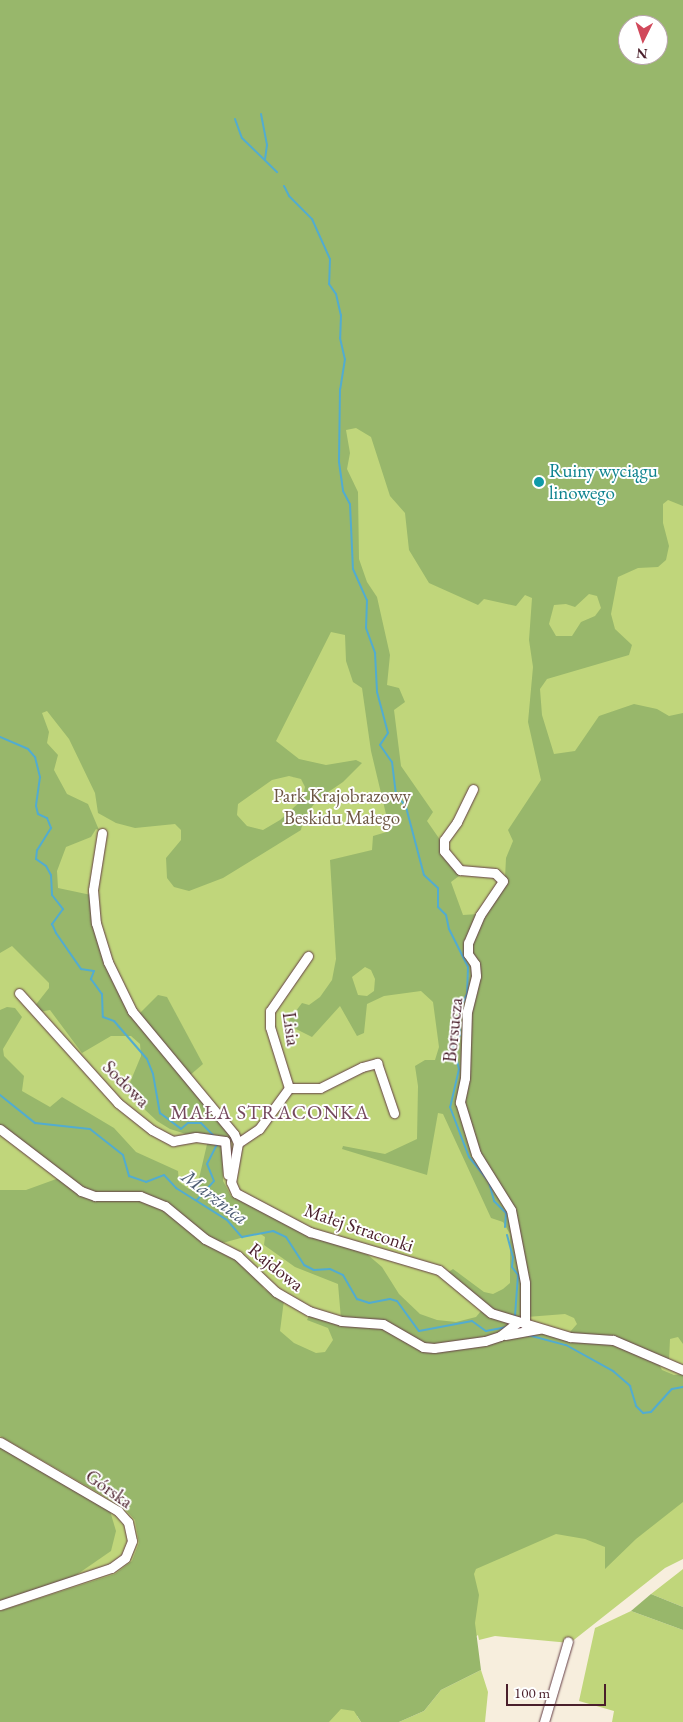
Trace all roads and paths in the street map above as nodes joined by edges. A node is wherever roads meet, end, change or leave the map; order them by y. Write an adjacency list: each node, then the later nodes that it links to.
1 (474, 789): 10 (street, Borsucza)
2 (102, 833): 8 (street)
3 (308, 956): 5 (street, Lisia)
4 (19, 994): 9 (street, Sodowa)
5 (289, 1088): 6 (street); 8 (street)
6 (394, 1113)
7 (0, 1129): 12 (street, Rajdowa)
8 (238, 1143): 9 (street)
9 (231, 1182): 10 (street, Małej Straconki)
10 (520, 1324): 11 (street, Małej Straconki); 12 (street, Rajdowa)
11 (540, 1328): 12 (street, Rajdowa); 13 (street, Małej Straconki)
12 (502, 1334)
13 (683, 1370)
14 (0, 1442): 15 (street, Górska)
15 (0, 1605)
16 (568, 1641): 17 (street)
17 (544, 1722)

